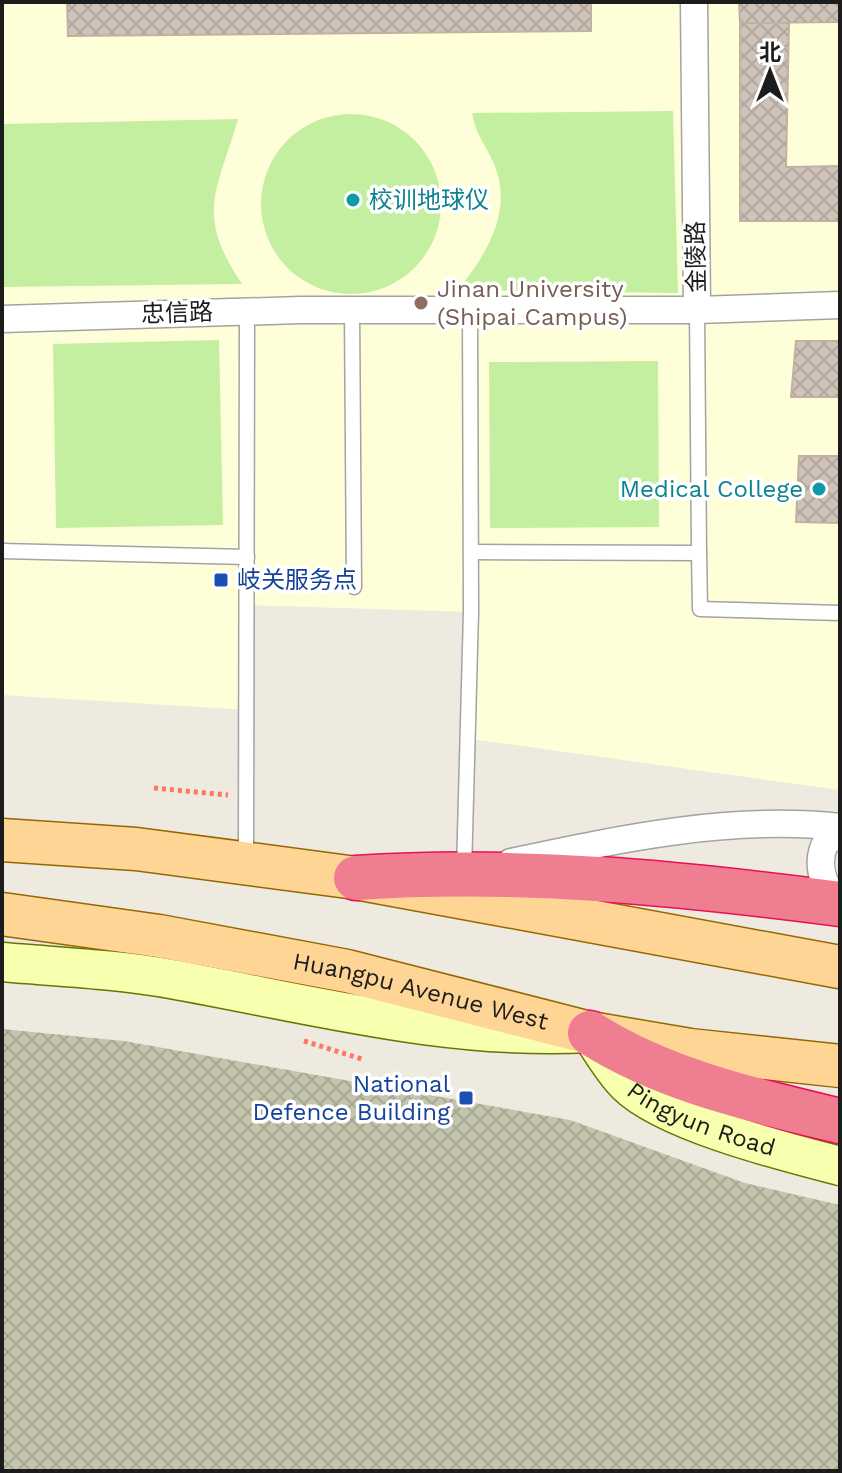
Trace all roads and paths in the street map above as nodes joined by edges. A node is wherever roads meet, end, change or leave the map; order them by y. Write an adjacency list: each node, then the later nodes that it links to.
1 (694, 2): 5 (street, 金陵路)
2 (840, 305): 5 (street)
3 (352, 310): 4 (street, 金陵路); 6 (street, 忠信路); 12 (lane)
4 (470, 310): 5 (street, 金陵路); 9 (lane)
5 (697, 310): 10 (lane)
6 (247, 311): 7 (street, 忠信路); 11 (lane)
7 (2, 319)
8 (2, 551): 11 (lane)
9 (471, 552): 10 (lane); 20 (lane)
10 (699, 553): 13 (lane)
11 (247, 557): 19 (lane)
12 (354, 587)
13 (840, 613)
14 (154, 788): 15 (path)
15 (229, 795)
16 (840, 827): 20 (street)
17 (840, 836): 22 (street)
18 (6, 839): 19 (main road)
19 (246, 861): 21 (main road)
20 (464, 872): 21 (highway); 22 (highway)
21 (356, 878): 25 (main road)
22 (839, 904)
23 (2, 914): 26 (main road, Huangpu Avenue West)
24 (2, 962): 26 (main road)
25 (840, 967)
26 (590, 1033): 27 (main road, Huangpu Avenue West); 28 (highway); 29 (main road, Pingyun Road)
27 (840, 1066)
28 (840, 1121)
29 (840, 1166)

